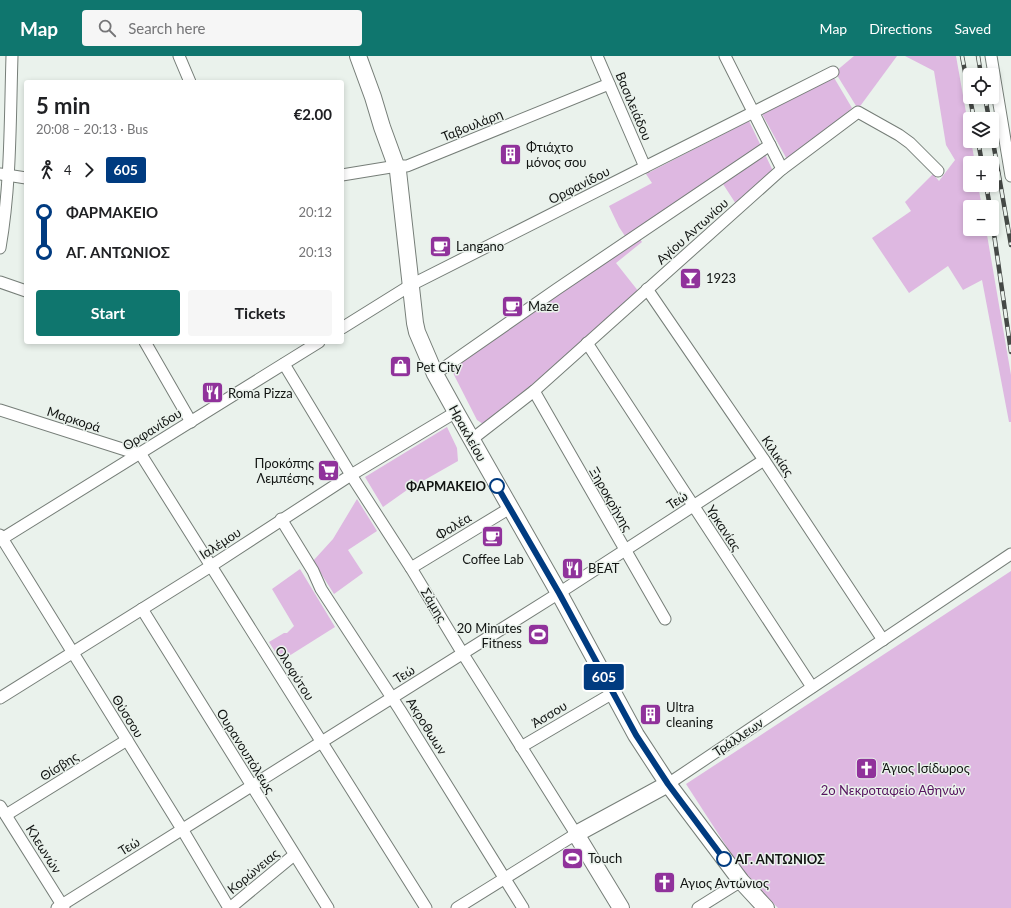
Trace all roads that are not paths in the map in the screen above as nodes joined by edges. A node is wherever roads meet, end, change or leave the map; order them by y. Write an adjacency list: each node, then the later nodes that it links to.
1 (12, 56): 19 (street)
2 (179, 56): 10 (street)
3 (347, 56): 13 (main road, Ηρακλείου)
4 (358, 56): 8 (main road, Ηρακλείου)
5 (597, 56): 11 (street, Βασιλειάδου)
6 (725, 56): 12 (street)
7 (991, 56): 21 (street)
8 (366, 64): 13 (main road, Ηρακλείου)
9 (833, 72): 12 (street, Ορφανίδου)
10 (189, 80)
11 (609, 84): 15 (street, Ταβουλάρη); 16 (street, Βασιλειάδου)
12 (754, 112): 14 (street); 16 (street, Ορφανίδου)
13 (382, 127): 15 (main road, Ηρακλείου)
14 (770, 145): 17 (street); 33 (street)
15 (396, 166): 20 (street, Ταβουλάρη); 25 (main road, Ηρακλείου)
16 (645, 167): 25 (street, Ορφανίδου)
17 (782, 170): 18 (street, Αγίου Αντωνίου); 26 (street, Αγίου Αντωνίου)
18 (938, 171)
19 (4, 174): 22 (street); 23 (street)
20 (344, 175)
21 (1011, 176)
22 (24, 178)
23 (0, 248)
24 (0, 282): 27 (street)
25 (411, 285): 28 (street, Ορφανίδου); 33 (main road, Ηρακλείου)
26 (647, 289): 29 (street, Αγίου Αντωνίου); 40 (street, Κιλικίας)
27 (24, 290)
28 (344, 327)
29 (587, 343): 34 (street, Αγίου Αντωνίου); 42 (street, Υρκανίας)
30 (147, 344): 37 (street)
31 (314, 344): 32 (street, Ορφανίδου)
32 (284, 364): 37 (street, Ορφανίδου); 41 (street, Σάμης)
33 (435, 374): 36 (main road, Ηρακλείου)
34 (534, 391): 38 (street, Αγίου Αντωνίου); 46 (street, Ξηροκρήνης)
35 (0, 410): 39 (street, Μαρκορά)
36 (456, 412): 38 (main road, Ηρακλείου); 41 (street, Ιαλέμου)
37 (191, 422): 39 (street, Ορφανίδου)
38 (471, 440): 43 (main road, Ηρακλείου)
39 (140, 453): 45 (street, Ορφανίδου); 48 (street, Ολοφύτου)
40 (764, 460): 42 (street, Τεώ); 53 (street, Κιλικίας)
41 (351, 474): 44 (street, Ιαλέμου); 49 (street, Σάμης)
42 (693, 506): 46 (street, Τεώ); 56 (street, Υρκανίας)
43 (510, 508): 49 (street, Φαλέα); 50 (main road, Ηρακλείου)
44 (281, 520): 48 (street, Ιαλέμου); 59 (street, Ακροθωων)
45 (1, 538): 54 (street, Θύσσου)
46 (625, 550): 50 (street, Τεώ); 52 (street, Ξηροκρήνης)
47 (1011, 554): 53 (street, Τράλλεων)
48 (211, 566): 51 (street, Ιαλέμου); 61 (street, Ολοφύτου)
49 (411, 568): 55 (street, Σάμης)
50 (559, 593): 55 (street, Τεώ); 57 (main road, Ηρακλείου)
51 (142, 609): 54 (street, Ιαλέμου); 64 (street, Ουρανουπόλεως)
52 (665, 619)
53 (883, 640): 56 (street, Τράλλεων)
54 (73, 652): 58 (street, Ιαλέμου); 60 (street, Θύσσου)
55 (463, 654): 59 (street, Τεώ); 62 (street, Σάμης)
56 (812, 687): 63 (street, Τράλλεων)
57 (613, 693): 62 (street, Άσσου); 63 (main road, Ηρακλείου)
58 (0, 698)
59 (392, 698): 61 (street, Τεώ); 69 (street, Ακροθωων)
60 (127, 740): 65 (street, Θίσβης); 66 (street, Θύσσου)
61 (322, 742): 64 (street, Τεώ); 74 (street, Ολοφύτου)
62 (521, 747): 67 (street, Σάμης)
63 (668, 784): 67 (main road, Τράλλεων); 70 (main road, Ηρακλείου)
64 (251, 786): 66 (street, Τεώ); 68 (street, Ουρανουπόλεως)
65 (3, 810): 71 (street, Κλεωνών)
66 (182, 829): 71 (street, Τεώ); 72 (street, Θύσσου)
67 (576, 834): 69 (street, Τράλλεων); 77 (main road, Σάμης)
68 (294, 854): 72 (street, Κορώνειας); 73 (street, Ουρανουπόλεως)
69 (505, 878): 75 (street, Τράλλεων); 76 (street, Ακροθωων)
70 (740, 881): 78 (street); 79 (main road, Ηρακλείου)
71 (61, 907)
72 (229, 908)
73 (328, 908)
74 (426, 908)
75 (457, 908)
76 (523, 908)
77 (621, 908)
78 (698, 908)
79 (766, 908)

